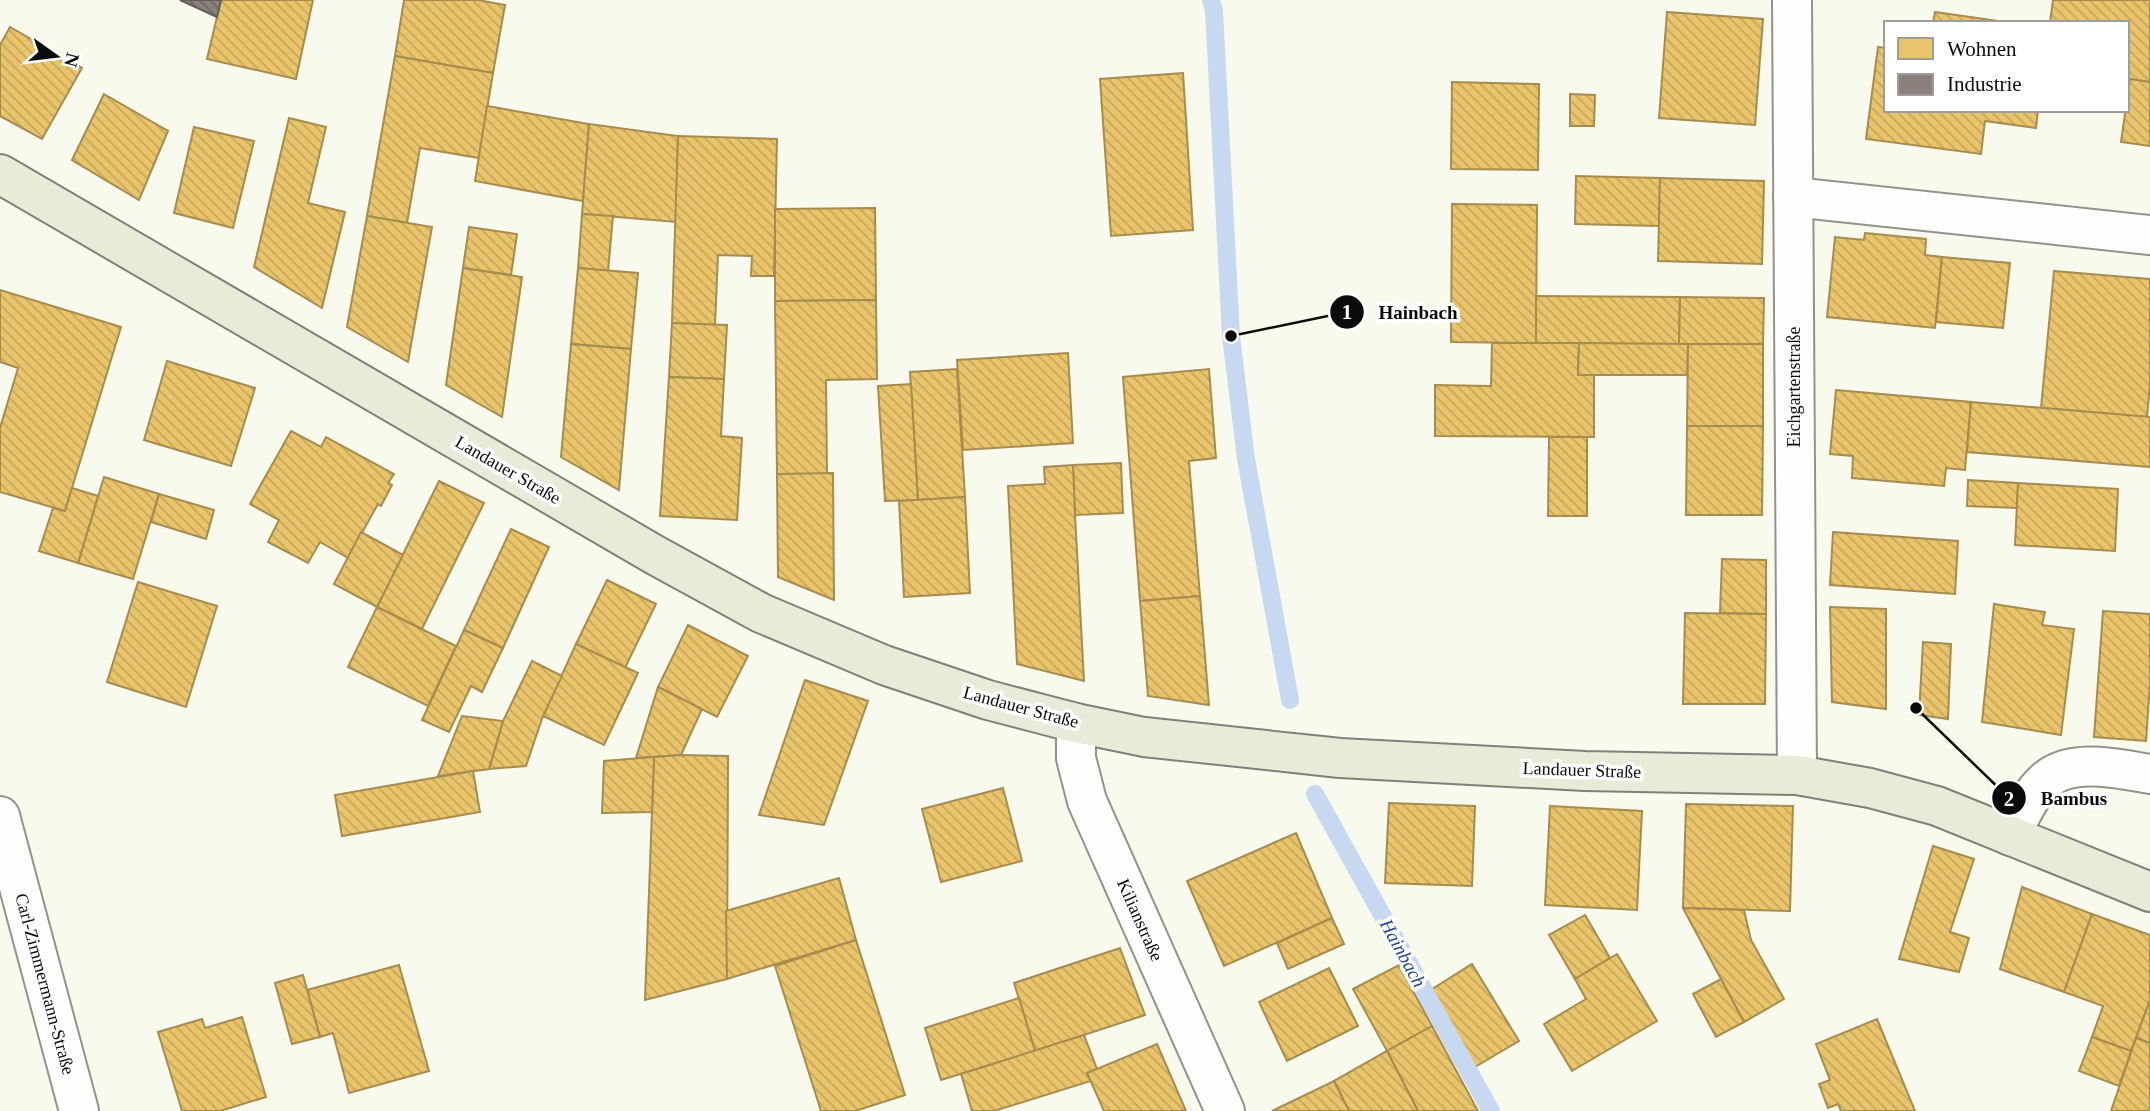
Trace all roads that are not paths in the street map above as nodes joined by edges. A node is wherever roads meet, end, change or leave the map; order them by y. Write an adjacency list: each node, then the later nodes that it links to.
1 (1792, 0): 3 (street, Eichgartenstraße)
2 (0, 174): 5 (main road, Landauer Straße)
3 (1793, 197): 4 (street); 7 (street, Eichgartenstraße)
4 (2150, 235)
5 (1076, 723): 7 (main road, Landauer Straße); 12 (street, Kilianstraße)
6 (2150, 774): 9 (street)
7 (1797, 775): 9 (main road, Landauer Straße)
8 (0, 816): 11 (street, Carl-Zimmermann-Straße)
9 (2010, 836): 10 (main road, Landauer Straße)
10 (2150, 892)
11 (79, 1111)
12 (1225, 1111)

